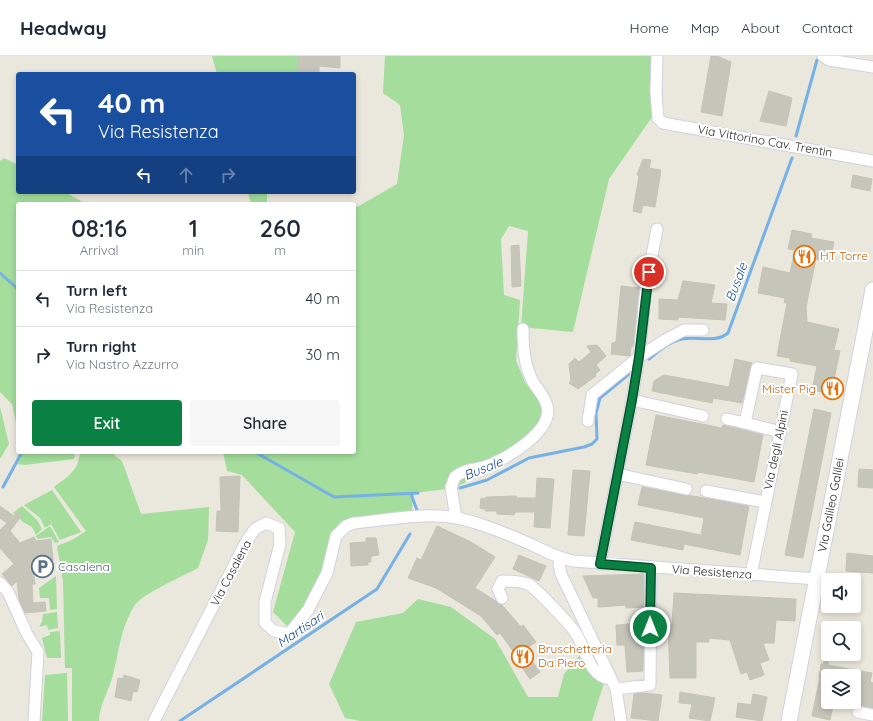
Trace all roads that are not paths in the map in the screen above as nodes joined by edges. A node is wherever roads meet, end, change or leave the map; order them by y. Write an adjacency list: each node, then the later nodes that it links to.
1 (657, 56): 4 (street, Via Vittorino Cav. Trentin)
2 (823, 56): 3 (street)
3 (873, 67)
4 (872, 158)
5 (658, 229): 9 (street)
6 (873, 290): 26 (main road, Via Galileo Galilei)
7 (523, 329): 20 (street)
8 (702, 330): 9 (street)
9 (639, 357): 10 (street); 13 (street)
10 (632, 400): 11 (street); 16 (street)
11 (703, 416)
12 (727, 419): 14 (street)
13 (588, 421)
14 (745, 423): 15 (street); 15 (street, Via degli Alpini)
15 (781, 432): 19 (street, Via degli Alpini)
16 (617, 474): 17 (street); 23 (street)
17 (686, 489)
18 (706, 491): 19 (street, Via degli Alpini)
19 (765, 502): 25 (street, Via degli Alpini)
20 (456, 518): 21 (street, Via Resistenza); 22 (street, Via Resistenza)
21 (336, 536): 33 (street, Via Casalena)
22 (560, 558): 23 (street, Via Resistenza); 29 (street)
23 (600, 564): 24 (street, Via Resistenza)
24 (651, 568): 25 (street, Via Resistenza); 29 (street)
25 (751, 575): 26 (street, Via Resistenza)
26 (817, 579): 35 (main road, Via Galileo Galilei)
27 (0, 583): 32 (street)
28 (502, 598): 29 (street)
29 (613, 684): 34 (street)
30 (858, 712): 31 (street)
31 (873, 715)
32 (34, 721)
33 (154, 721)
34 (621, 721)
35 (788, 721)

